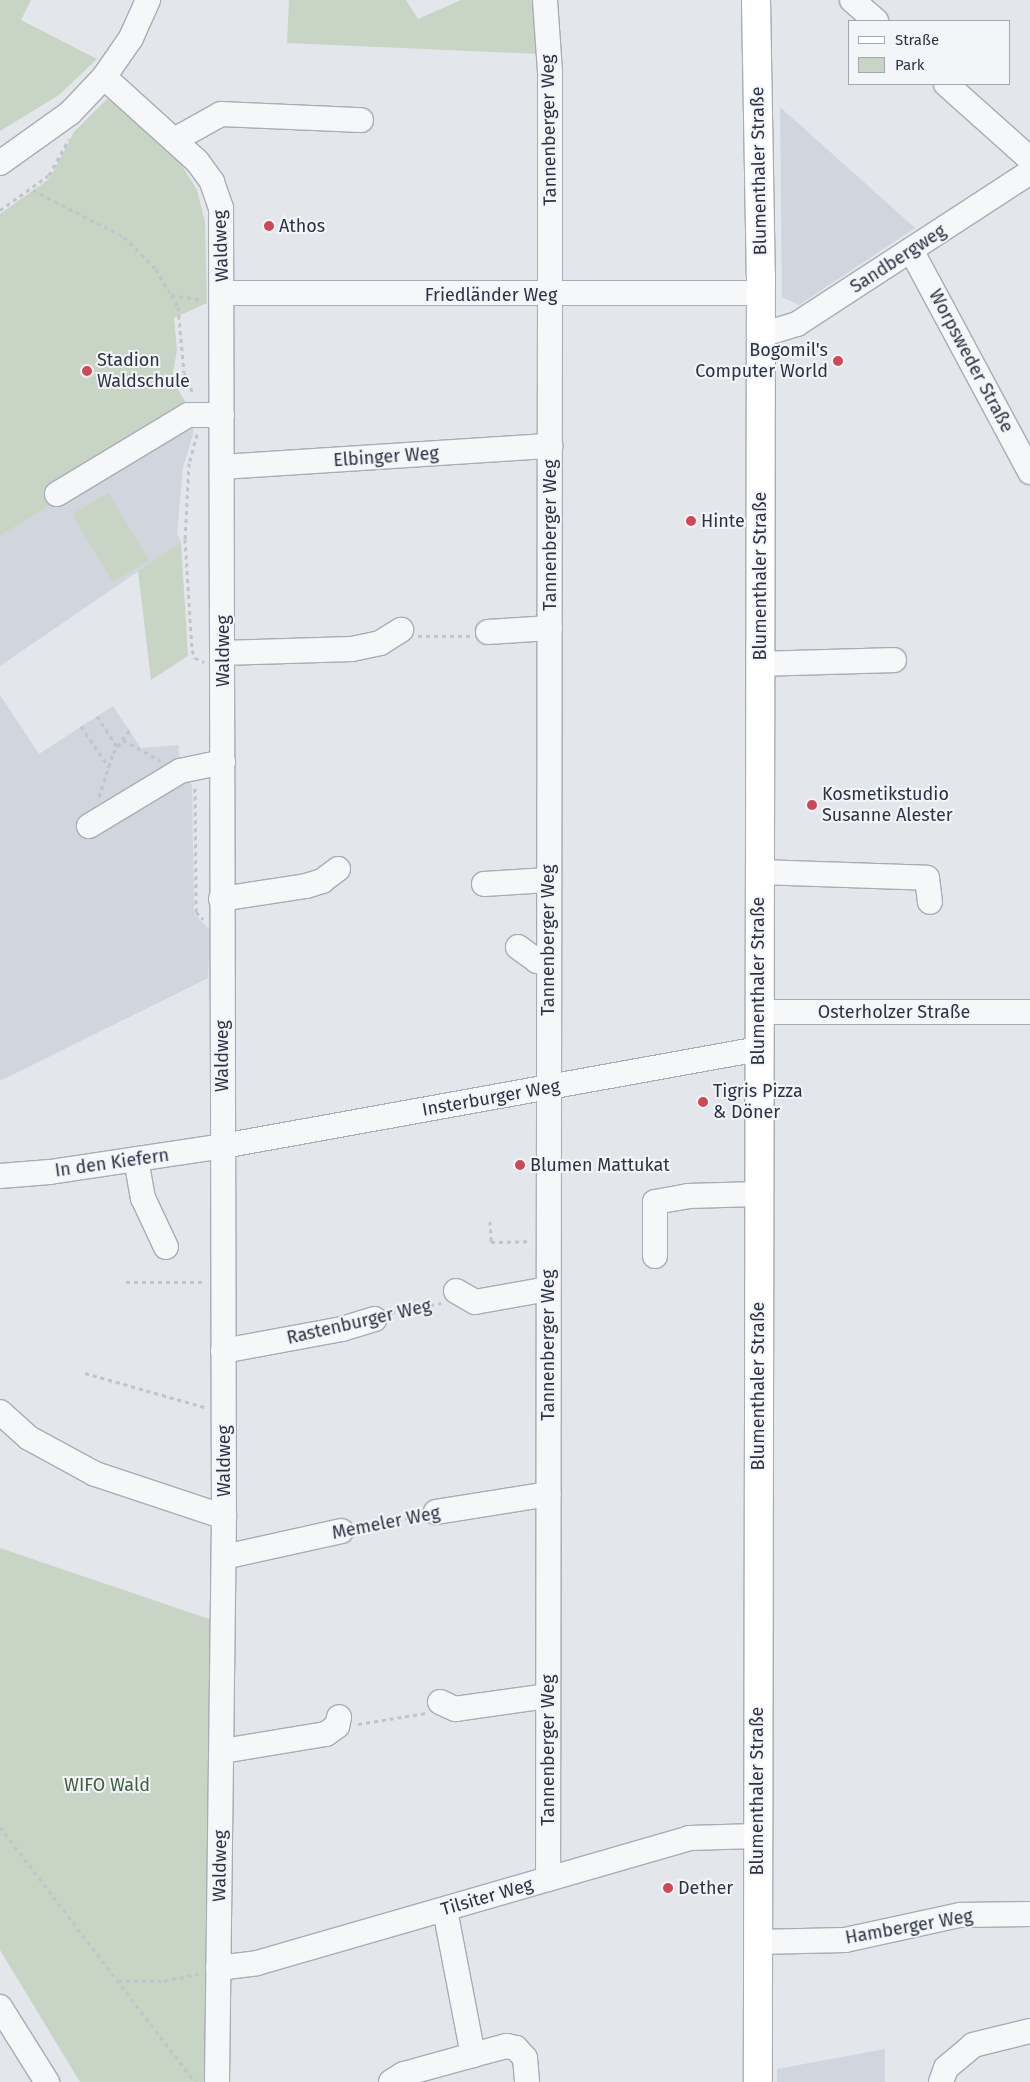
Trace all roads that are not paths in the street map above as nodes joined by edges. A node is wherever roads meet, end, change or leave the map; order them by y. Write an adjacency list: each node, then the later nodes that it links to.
1 (148, 0): 6 (street)
2 (545, 0): 15 (street, Tannenberger Weg)
3 (756, 0): 14 (main road, Blumenthaler Straße)
4 (852, 0): 5 (street)
5 (875, 20)
6 (104, 77): 9 (street, Waldweg); 11 (street)
7 (947, 85): 10 (street)
8 (362, 120): 9 (street)
9 (176, 139): 16 (street, Waldweg)
10 (1030, 159)
11 (0, 164)
12 (1030, 172): 13 (street, Sandbergweg)
13 (911, 250): 17 (street, Sandbergweg); 21 (street, Worpsweder Straße)
14 (760, 294): 15 (street, Friedländer Weg); 17 (main road, Blumenthaler Straße)
15 (550, 295): 16 (street, Friedländer Weg); 19 (street, Tannenberger Weg)
16 (222, 296): 18 (street, Waldweg)
17 (761, 335): 28 (main road, Blumenthaler Straße)
18 (222, 415): 20 (street, Waldweg); 22 (street)
19 (550, 446): 20 (street, Elbinger Weg); 23 (street, Tannenberger Weg)
20 (222, 467): 26 (street, Waldweg)
21 (1030, 472)
22 (57, 494)
23 (550, 628): 25 (street); 33 (street, Tannenberger Weg)
24 (401, 630): 26 (street)
25 (488, 632)
26 (216, 659): 29 (street, Waldweg)
27 (894, 660): 28 (street)
28 (760, 664): 32 (main road, Blumenthaler Straße)
29 (217, 762): 30 (street); 35 (street, Waldweg)
30 (89, 826)
31 (338, 869): 35 (street)
32 (758, 872): 36 (street); 39 (main road, Blumenthaler Straße)
33 (548, 880): 34 (street); 38 (street, Tannenberger Weg)
34 (484, 884)
35 (221, 899): 43 (street, Waldweg)
36 (930, 902)
37 (518, 947): 38 (street)
38 (548, 963): 42 (street, Tannenberger Weg)
39 (758, 1012): 40 (street, Osterholzer Straße); 41 (main road, Blumenthaler Straße)
40 (1030, 1012)
41 (758, 1049): 42 (street, Insterburger Weg); 46 (main road, Blumenthaler Straße)
42 (549, 1087): 43 (street, Insterburger Weg); 49 (street, Tannenberger Weg)
43 (223, 1146): 44 (street, In den Kiefern); 52 (street, Waldweg)
44 (136, 1160): 45 (street, In den Kiefern); 47 (street)
45 (0, 1176)
46 (758, 1194): 48 (street); 63 (main road, Blumenthaler Straße)
47 (166, 1247)
48 (655, 1256)
49 (548, 1289): 50 (street); 54 (street, Tannenberger Weg)
50 (460, 1295)
51 (374, 1319): 52 (street, Rastenburger Weg)
52 (223, 1351): 56 (street, Waldweg)
53 (0, 1412): 56 (street)
54 (549, 1494): 55 (street, Memeler Weg); 59 (street, Tannenberger Weg)
55 (436, 1512)
56 (224, 1517): 58 (street, Waldweg)
57 (341, 1531): 58 (street, Memeler Weg)
58 (224, 1557): 62 (street, Waldweg)
59 (548, 1696): 60 (street); 64 (street, Tannenberger Weg)
60 (440, 1702)
61 (338, 1721): 62 (street)
62 (223, 1751): 68 (street, Waldweg)
63 (757, 1836): 64 (street, Tilsiter Weg); 67 (main road, Blumenthaler Straße)
64 (548, 1879): 65 (street, Tilsiter Weg)
65 (445, 1910): 68 (street, Tilsiter Weg); 71 (street)
66 (1030, 1914): 67 (street, Hamberger Weg)
67 (758, 1942): 76 (main road, Blumenthaler Straße)
68 (218, 1968): 73 (street, Waldweg)
69 (1, 2010): 72 (street)
70 (1030, 2031): 77 (street)
71 (474, 2054): 74 (street); 75 (street)
72 (47, 2082)
73 (217, 2082)
74 (391, 2082)
75 (527, 2082)
76 (758, 2082)
77 (941, 2082)

